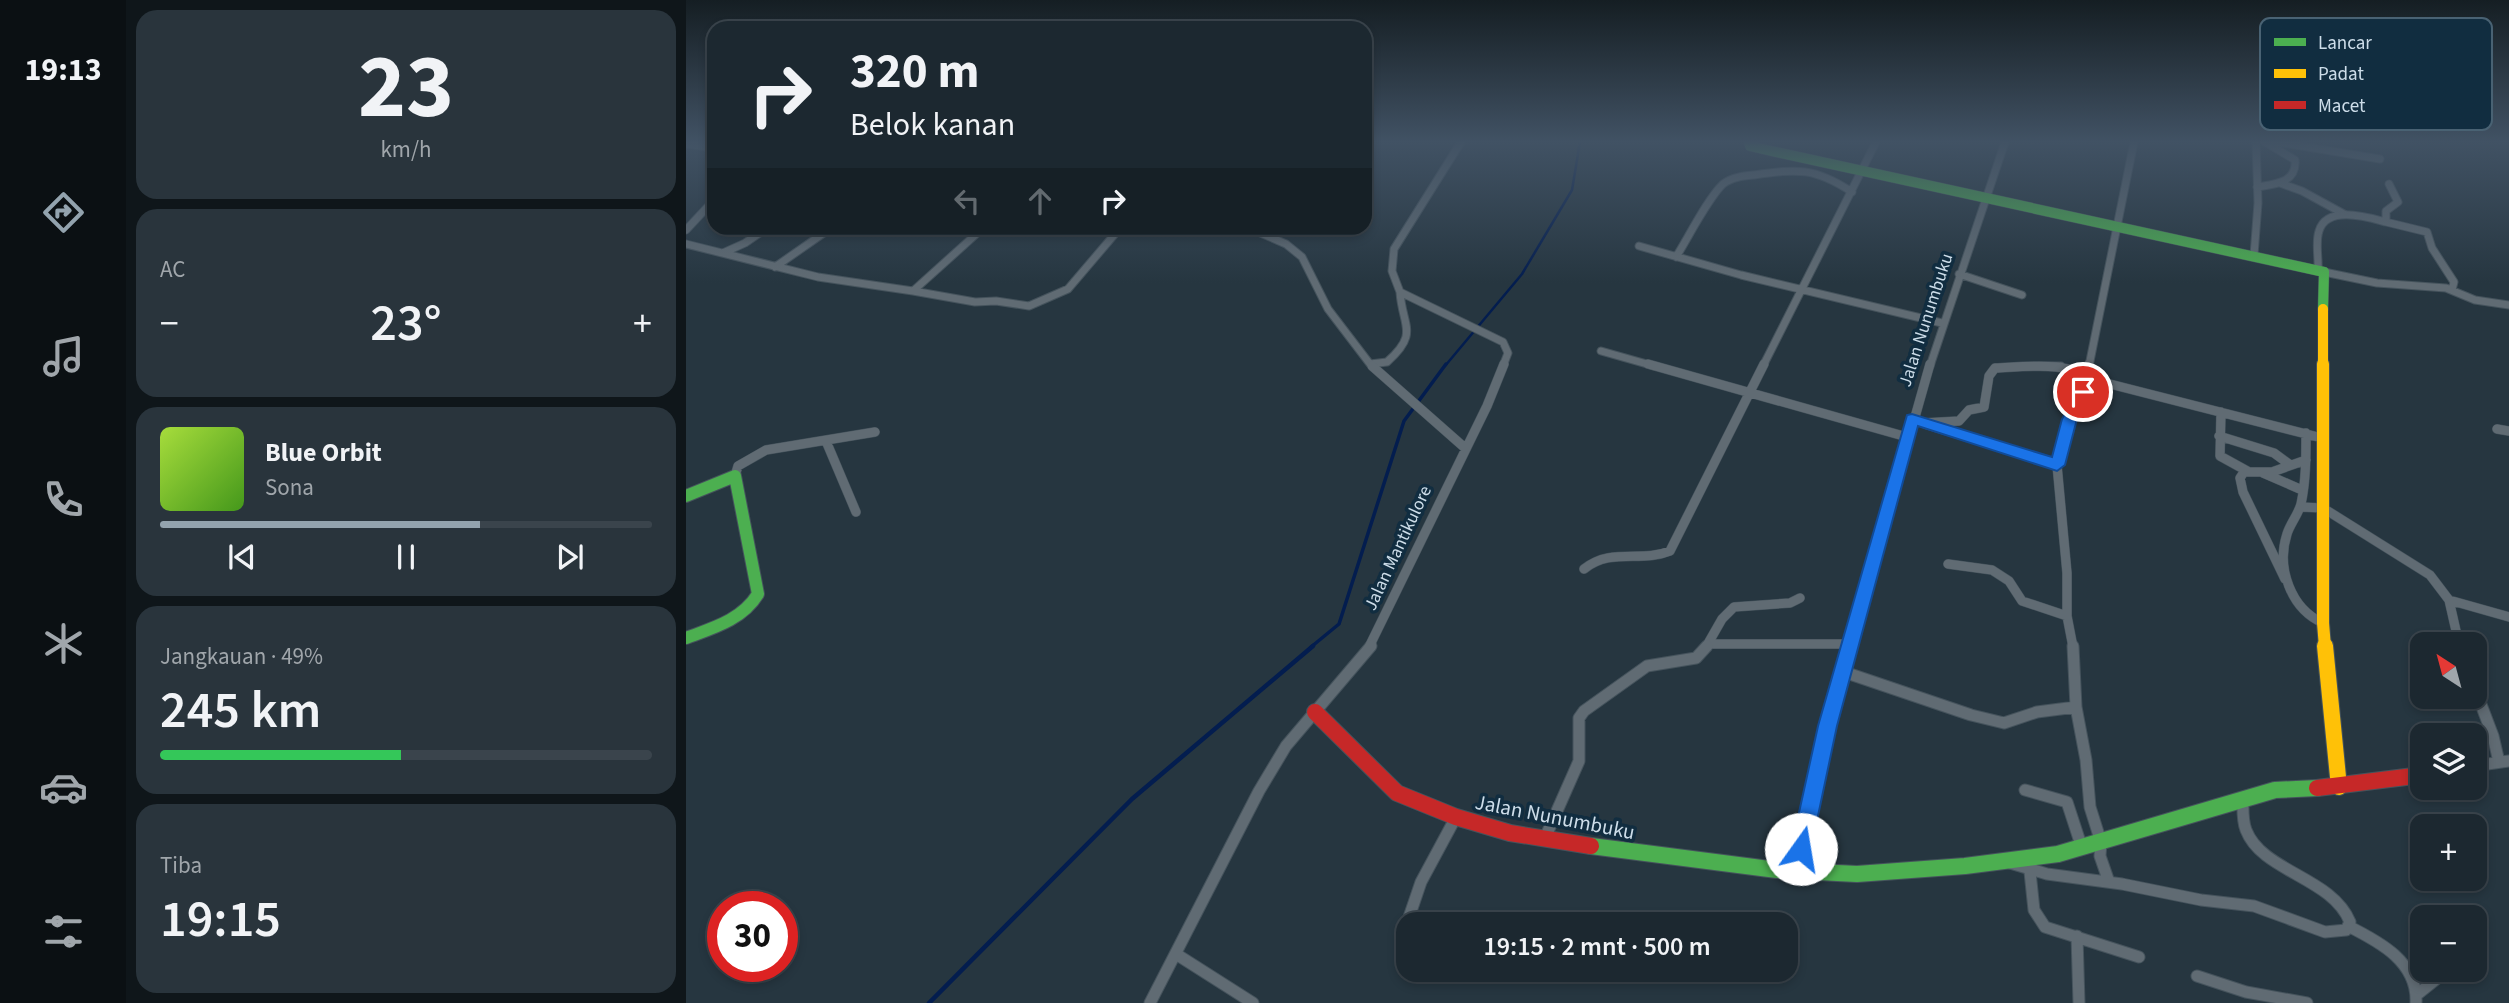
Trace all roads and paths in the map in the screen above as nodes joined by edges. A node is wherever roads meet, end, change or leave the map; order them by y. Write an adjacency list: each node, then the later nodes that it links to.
1 (1432, 189): 34 (street)
2 (1720, 189): 27 (street)
3 (1847, 189): 11 (street)
4 (1854, 189): 11 (street)
5 (1943, 189): 12 (street)
6 (1988, 189): 12 (street, Jalan Nunumbuku)
7 (2124, 189): 16 (street)
8 (2257, 189): 26 (street)
9 (2295, 189): 14 (street)
10 (2391, 189): 15 (street)
11 (1852, 192): 31 (street)
12 (1985, 198): 16 (street); 30 (street, Jalan Nunumbuku)
13 (707, 208): 17 (street)
14 (2344, 214): 15 (street); 29 (street)
15 (2386, 222): 32 (street)
16 (2117, 225): 26 (street); 41 (street)
17 (686, 230)
18 (757, 235): 25 (street)
19 (821, 235): 28 (street)
20 (975, 235): 33 (street)
21 (1114, 235): 33 (street)
22 (1265, 235): 40 (street)
23 (686, 244): 25 (street)
24 (1639, 246): 27 (street)
25 (725, 252): 28 (street)
26 (2254, 255): 29 (street)
27 (1676, 257): 31 (street)
28 (775, 267): 33 (street)
29 (2321, 272): 32 (street); 52 (street)
30 (1958, 274): 35 (street); 38 (street, Jalan Nunumbuku)
31 (1801, 289): 38 (street); 42 (street)
32 (2452, 290): 36 (street)
33 (913, 291)
34 (1400, 292): 37 (street, Jalan Mantikulore); 40 (street)
35 (2022, 295)
36 (2509, 305)
37 (1442, 312): 54 (street, Jalan Mantikulore)
38 (1942, 323): 44 (street, Jalan Nunumbuku)
39 (1601, 351): 42 (street)
40 (1370, 364): 54 (street)
41 (2086, 373): 43 (street); 45 (street); 57 (street)
42 (1751, 392): 51 (street); 66 (street)
43 (2221, 412): 49 (street); 50 (street)
44 (1912, 419): 45 (street); 51 (street, Jalan Nunumbuku)
45 (1923, 424): 57 (street)
46 (2497, 429): 47 (street)
47 (2509, 431)
48 (875, 432): 53 (street)
49 (2305, 433): 52 (street); 55 (street)
50 (2218, 436): 56 (street); 58 (street)
51 (1907, 437): 76 (street, Jalan Nunumbuku)
52 (2322, 438): 63 (street)
53 (825, 441): 59 (street); 64 (street)
54 (1460, 445): 80 (street, Jalan Mantikulore)
55 (2306, 460): 56 (street); 60 (street)
56 (2289, 464): 58 (street)
57 (2057, 465): 70 (street)
58 (2254, 471): 60 (street); 67 (street)
59 (736, 476): 61 (street); 74 (street)
60 (2302, 491): 62 (street)
61 (686, 496)
62 (2301, 507): 63 (street); 67 (street)
63 (2323, 508): 69 (street); 72 (street)
64 (856, 512)
65 (1948, 564): 70 (street)
66 (1584, 569)
67 (2289, 586): 72 (street)
68 (1800, 598): 75 (street)
69 (2449, 600): 71 (street); 73 (street)
70 (2067, 616): 78 (street)
71 (2509, 617)
72 (2323, 623): 83 (street)
73 (2456, 632)
74 (686, 638)
75 (1708, 644): 76 (street); 87 (street)
76 (1852, 644): 77 (street, Jalan Nunumbuku)
77 (1844, 672): 78 (street); 91 (street, Jalan Nunumbuku)
78 (2076, 707): 88 (street)
79 (2483, 709): 81 (street)
80 (1315, 712): 86 (street, Jalan Nunumbuku); 97 (street, Jalan Mantikulore)
81 (2504, 762)
82 (2410, 777): 83 (street, Jalan Nunumbuku)
83 (2339, 787): 85 (street, Jalan Nunumbuku)
84 (2025, 789): 89 (street)
85 (2244, 798): 88 (street, Jalan Nunumbuku); 95 (street)
86 (1456, 817): 87 (street, Jalan Nunumbuku); 94 (street)
87 (1545, 838): 91 (street, Jalan Nunumbuku)
88 (2101, 842): 89 (street, Jalan Nunumbuku); 93 (street)
89 (2082, 848): 90 (street, Jalan Nunumbuku)
90 (2005, 861): 91 (street, Jalan Nunumbuku); 92 (street)
91 (1782, 871)
92 (2029, 872): 93 (street); 96 (street)
93 (2109, 882): 95 (street)
94 (1411, 912)
95 (2348, 926): 102 (street)
96 (2077, 936): 98 (street); 105 (street)
97 (1176, 954): 103 (street, Jalan Mantikulore); 104 (street)
98 (2139, 957)
99 (2197, 975): 101 (street)
100 (2435, 982): 102 (street)
101 (2246, 997): 106 (street)
102 (2418, 998)
103 (1150, 1003)
104 (1253, 1003)
105 (2079, 1003)
106 (2307, 1003)

